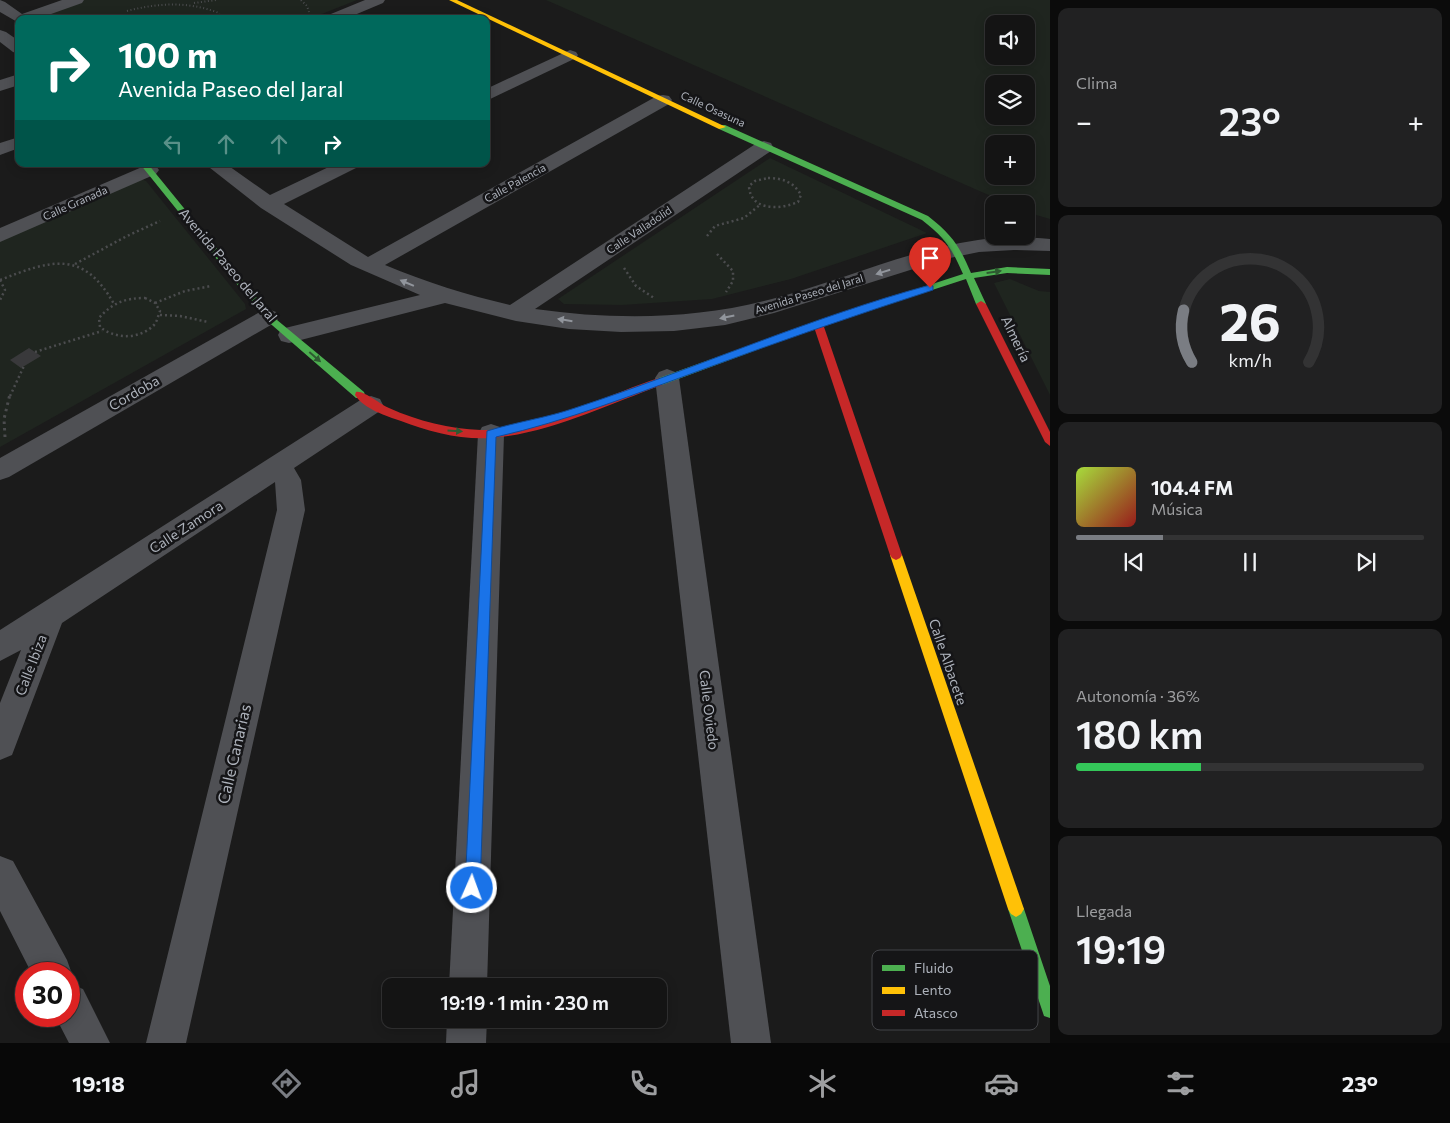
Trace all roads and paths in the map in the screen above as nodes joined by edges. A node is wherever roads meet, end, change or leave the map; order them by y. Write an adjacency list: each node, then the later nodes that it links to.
1 (77, 0): 9 (street)
2 (216, 0): 6 (path)
3 (301, 0): 11 (path)
4 (378, 0): 12 (street)
5 (452, 0): 13 (street, Calle Osasuna)
6 (186, 4): 8 (path); 10 (path)
7 (0, 5): 14 (street)
8 (127, 11)
9 (32, 15)
10 (219, 15)
11 (309, 15)
12 (341, 15)
13 (481, 15)
14 (15, 16)
15 (490, 19): 18 (street, Calle Osasuna)
16 (0, 34): 17 (street)
17 (15, 46)
18 (570, 55): 21 (street); 22 (street, Calle Osasuna)
19 (15, 80): 20 (street)
20 (0, 86)
21 (490, 94)
22 (663, 100): 24 (street, Calle Osasuna); 39 (street, Calle Palencia)
23 (15, 143): 25 (street)
24 (764, 147): 35 (street, Calle Osasuna); 50 (street, Calle Valladolid)
25 (0, 149)
26 (146, 167): 32 (street, Calle Granada); 52 (street, Avenida Paseo del Jaral)
27 (218, 167): 29 (street, Avenida Paseo del Jaral)
28 (343, 167): 29 (street)
29 (268, 204): 39 (street, Avenida Paseo del Jaral)
30 (760, 204): 30 (path); 33 (path)
31 (165, 219): 38 (path)
32 (0, 236)
33 (707, 236)
34 (1050, 245): 35 (street, Avenida Paseo del Jaral)
35 (956, 248): 41 (street, Almería); 50 (street, Avenida Paseo del Jaral, one-way to 50)
36 (717, 254): 45 (path)
37 (622, 264): 46 (path)
38 (74, 265): 42 (path); 49 (path)
39 (368, 266): 44 (street, Avenida Paseo del Jaral, one-way to 39)
40 (1050, 272): 41 (street, Avenida Paseo del Jaral, one-way to 40)
41 (967, 276): 54 (street, Avenida Paseo del Jaral); 63 (street, Almería)
42 (0, 280): 47 (path)
43 (219, 285): 48 (path)
44 (447, 296): 50 (street, Avenida Paseo del Jaral); 56 (street)
45 (722, 296)
46 (656, 299)
47 (0, 300)
48 (155, 303): 49 (path); 51 (path)
49 (114, 304): 55 (path)
50 (514, 312)
51 (160, 315): 53 (path); 55 (path)
52 (268, 317): 56 (street, Avenida Paseo del Jaral); 65 (street, Cordoba)
53 (209, 323)
54 (818, 324): 59 (street, Avenida Paseo del Jaral); 70 (street, Calle Albacete)
55 (102, 331): 57 (path)
56 (289, 335): 60 (street, Avenida Paseo del Jaral, one-way to 60)
57 (35, 352)
58 (24, 366): 62 (path)
59 (667, 378): 61 (street, Avenida Paseo del Jaral); 80 (street, Calle Oviedo)
60 (371, 405): 61 (street, Avenida Paseo del Jaral, one-way to 61); 64 (street, Calle Zamora)
61 (491, 434): 73 (street)
62 (7, 440)
63 (1050, 442)
64 (279, 467): 66 (street, Calle Zamora); 78 (street, Calle Canarias)
65 (0, 470)
66 (51, 613): 67 (street, Calle Zamora); 68 (street, Calle Ibiza)
67 (0, 647)
68 (0, 744)
69 (0, 874): 71 (street)
70 (1030, 950)
71 (47, 962)
72 (1038, 975): 74 (street, Calle Albacete)
73 (468, 978)
74 (1050, 1010)
75 (80, 1024): 77 (street)
76 (467, 1028): 79 (street)
77 (90, 1043)
78 (166, 1043)
79 (466, 1043)
80 (751, 1043)

